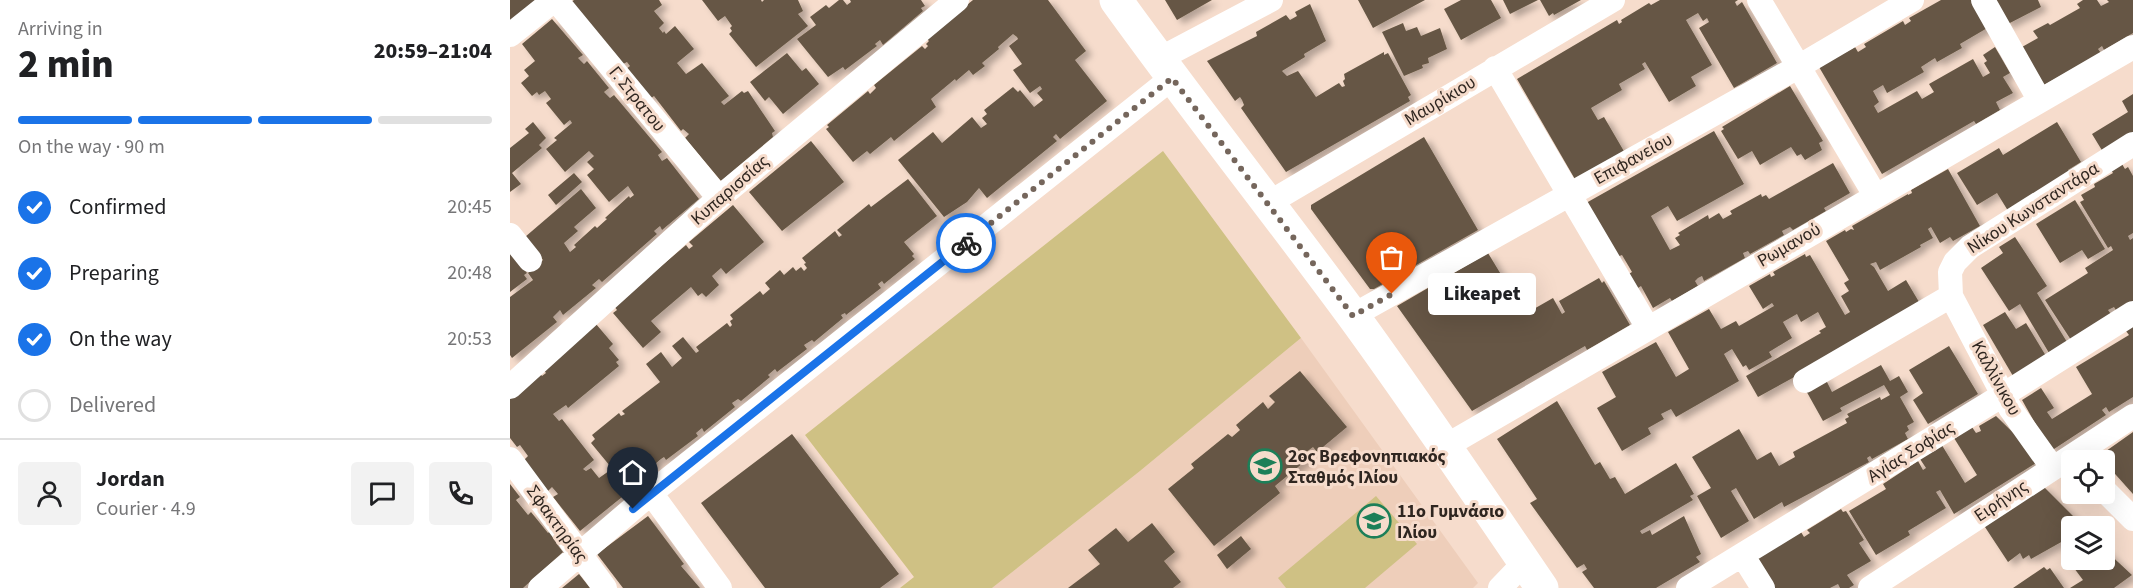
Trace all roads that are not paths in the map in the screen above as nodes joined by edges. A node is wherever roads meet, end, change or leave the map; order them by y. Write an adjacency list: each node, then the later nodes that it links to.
1 (555, 0): 9 (street); 18 (street, Γ. Στρατου)
2 (957, 0): 18 (street, Κυπαρισσίας)
3 (1116, 0): 12 (main road)
4 (1271, 0): 12 (street)
5 (1613, 0): 13 (street, Μαυρίκιου)
6 (1759, 0): 11 (street)
7 (1912, 0): 11 (street, Επιφανείου)
8 (1983, 0): 14 (street)
9 (510, 35)
10 (2133, 47): 14 (street, Ρωμανού)
11 (1798, 67): 16 (street, Επιφανείου); 17 (street)
12 (1165, 68): 19 (main road); 35 (street)
13 (1495, 68): 16 (street); 19 (street, Μαυρίκιου)
14 (2040, 101): 17 (street, Ρωμανού)
15 (2133, 144): 22 (street, Νίκου Κωνσταντάρα)
16 (1569, 195): 24 (street, Επιφανείου); 25 (street)
17 (1875, 195): 25 (street, Ρωμανού)
18 (719, 198): 27 (street, Κυπαρισσίας)
19 (1267, 204): 24 (main road)
20 (510, 235): 21 (street)
21 (530, 260)
22 (1950, 290): 26 (street); 28 (street, Καλλίνικου)
23 (2133, 313): 28 (street, Αγίας Σοφίας)
24 (1353, 316): 30 (main road)
25 (1648, 328): 30 (street, Ρωμανού)
26 (1805, 381)
27 (510, 387)
28 (2003, 395): 32 (street, Καλλίνικου); 39 (street, Αγίας Σοφίας)
29 (2133, 416): 31 (street, Ειρήνης)
30 (1446, 446): 40 (main road)
31 (2082, 450)
32 (2061, 456)
33 (510, 459): 38 (street, Σφακτηρίας)
34 (2061, 464): 47 (street, Ειρήνης)
35 (651, 493): 38 (street); 43 (street)
36 (2115, 501): 37 (street)
37 (2133, 519)
38 (580, 555): 41 (street); 42 (street, Σφακτηρίας)
39 (1743, 556): 45 (street, Αγίας Σοφίας); 46 (street)
40 (1533, 575): 44 (street)
41 (540, 588)
42 (605, 588)
43 (720, 588)
44 (1500, 588)
45 (1688, 588)
46 (1764, 588)
47 (1870, 588)

